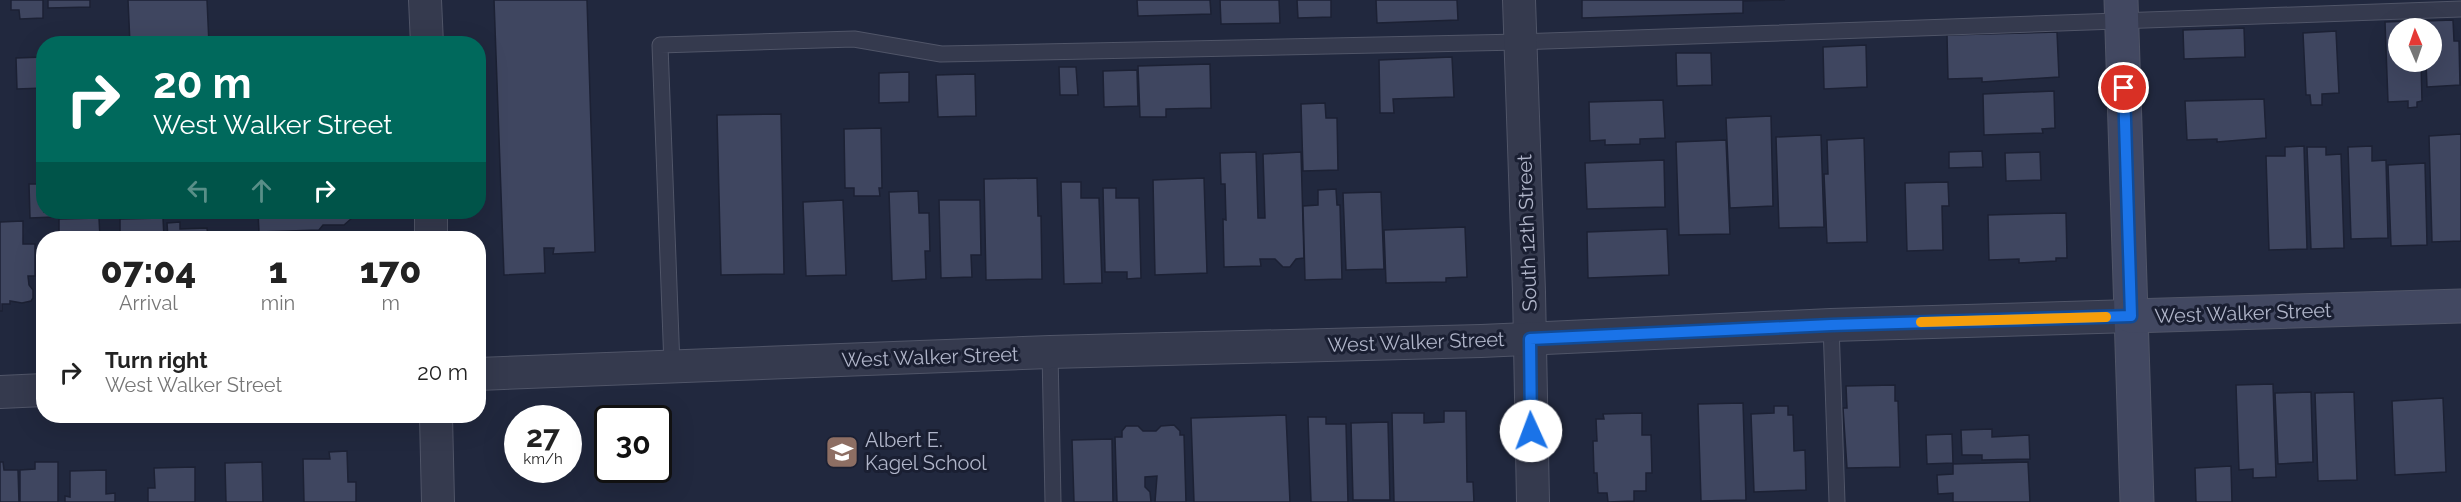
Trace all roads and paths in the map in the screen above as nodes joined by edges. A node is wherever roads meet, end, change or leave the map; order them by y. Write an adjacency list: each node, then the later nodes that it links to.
1 (425, 0): 5 (street)
2 (1519, 0): 6 (street, South 12th Street)
3 (2461, 9): 4 (lane)
4 (2122, 11): 6 (lane); 8 (street)
5 (427, 36)
6 (1521, 42): 10 (street, South 12th Street); 12 (lane)
7 (2461, 306): 8 (street, West Walker Street)
8 (2131, 316): 9 (street, West Walker Street); 21 (street)
9 (1831, 325): 10 (street, West Walker Street); 20 (lane)
10 (1530, 339): 11 (street, West Walker Street); 19 (street, South 12th Street)
11 (1050, 352): 12 (street, West Walker Street); 18 (lane)
12 (672, 366): 13 (street, West Walker Street)
13 (486, 374)
14 (36, 390): 15 (street)
15 (0, 392)
16 (436, 423): 17 (street)
17 (438, 502)
18 (1053, 502)
19 (1533, 502)
20 (1837, 502)
21 (2137, 502)

